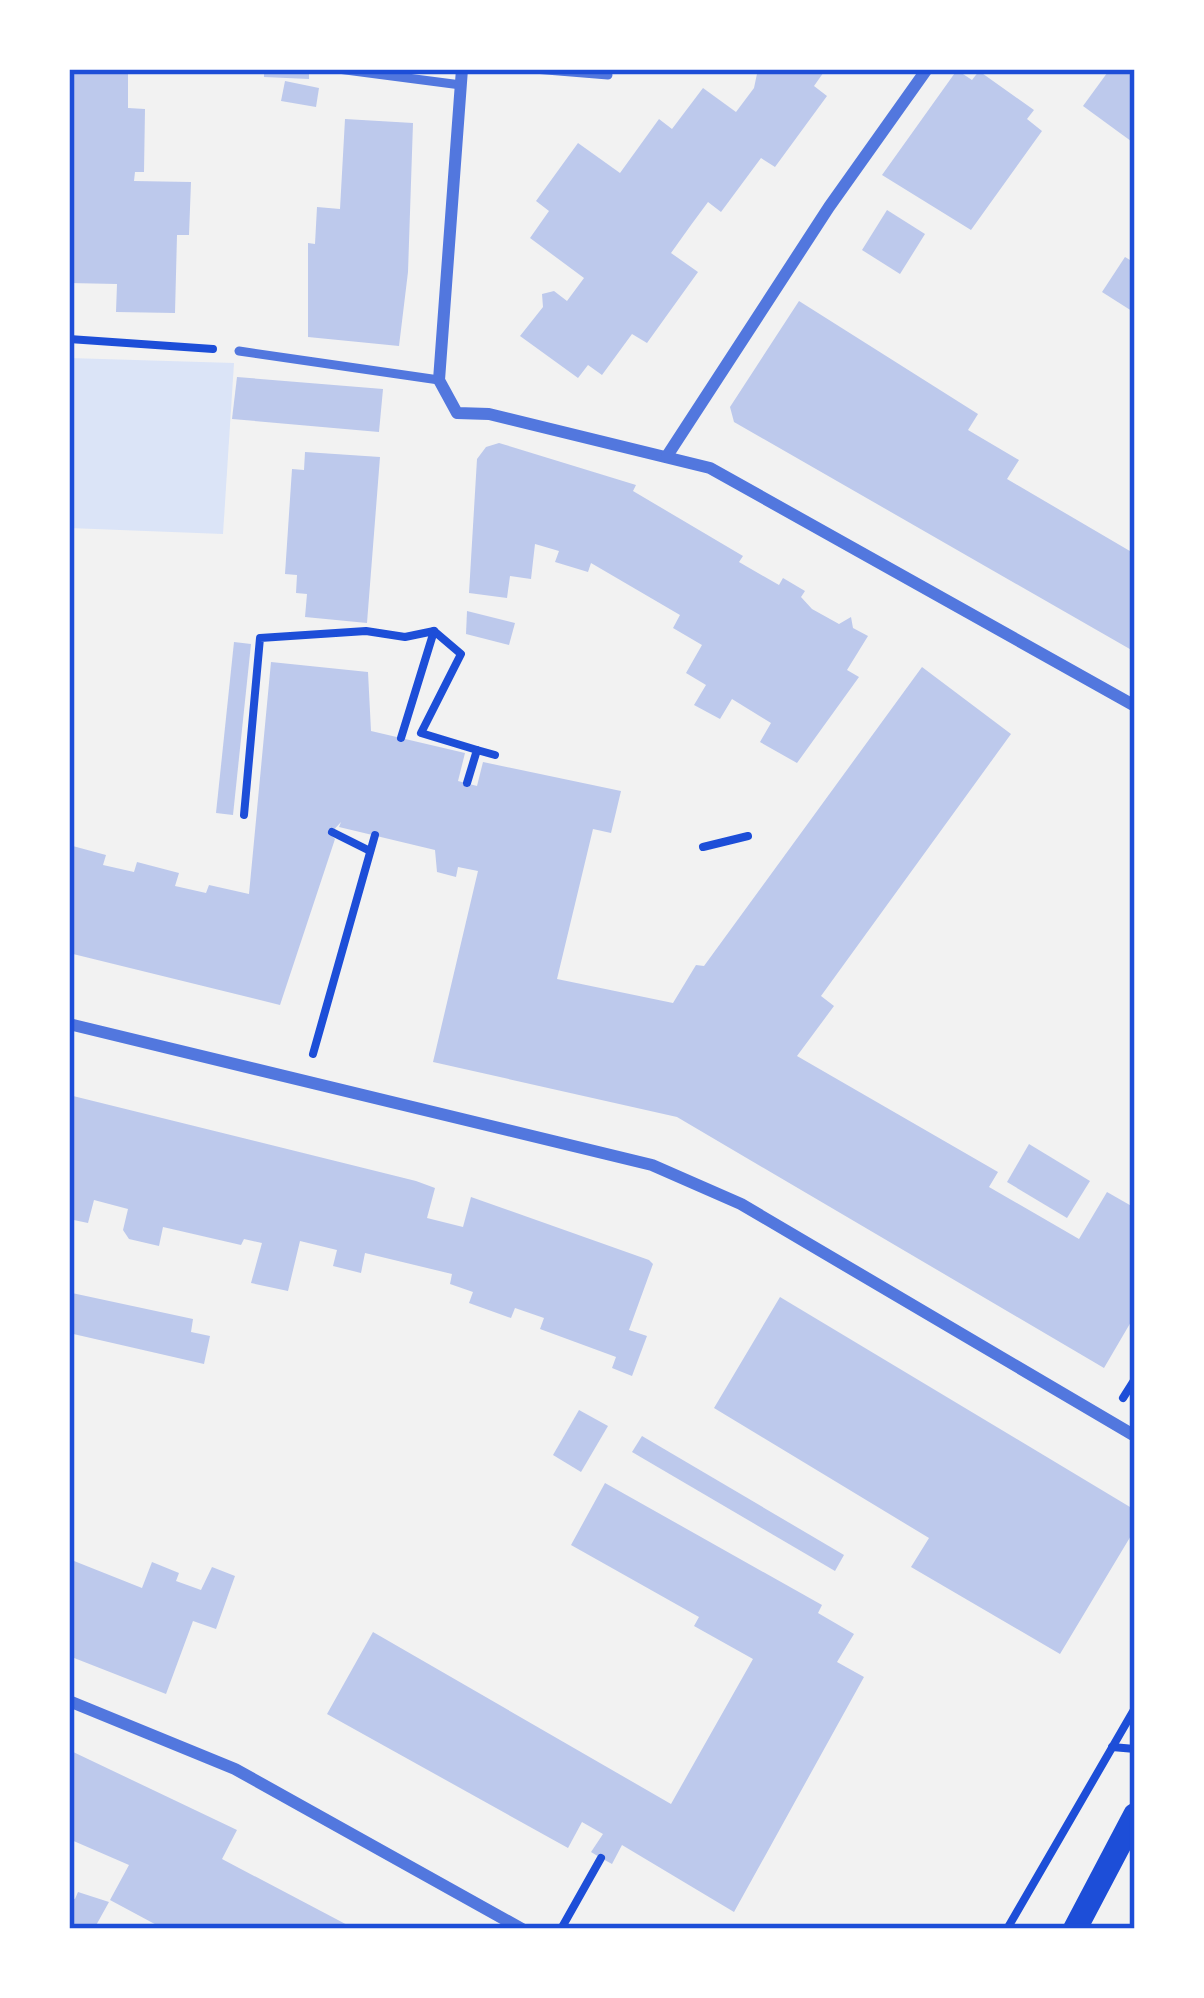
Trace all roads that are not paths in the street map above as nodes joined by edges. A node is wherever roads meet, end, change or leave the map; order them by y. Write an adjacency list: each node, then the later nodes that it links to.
1 (338, 69): 6 (lane)
2 (462, 69): 6 (street)
3 (534, 69): 5 (lane)
4 (927, 69): 9 (street)
5 (608, 75)
6 (461, 85): 8 (street)
7 (239, 351): 8 (lane)
8 (439, 380): 9 (street)
9 (667, 456): 10 (street)
10 (1135, 706)
11 (69, 1024): 12 (street)
12 (1135, 1436)
13 (69, 1701): 15 (street)
14 (1135, 1815): 16 (main road)
15 (522, 1929)
16 (1075, 1929)

